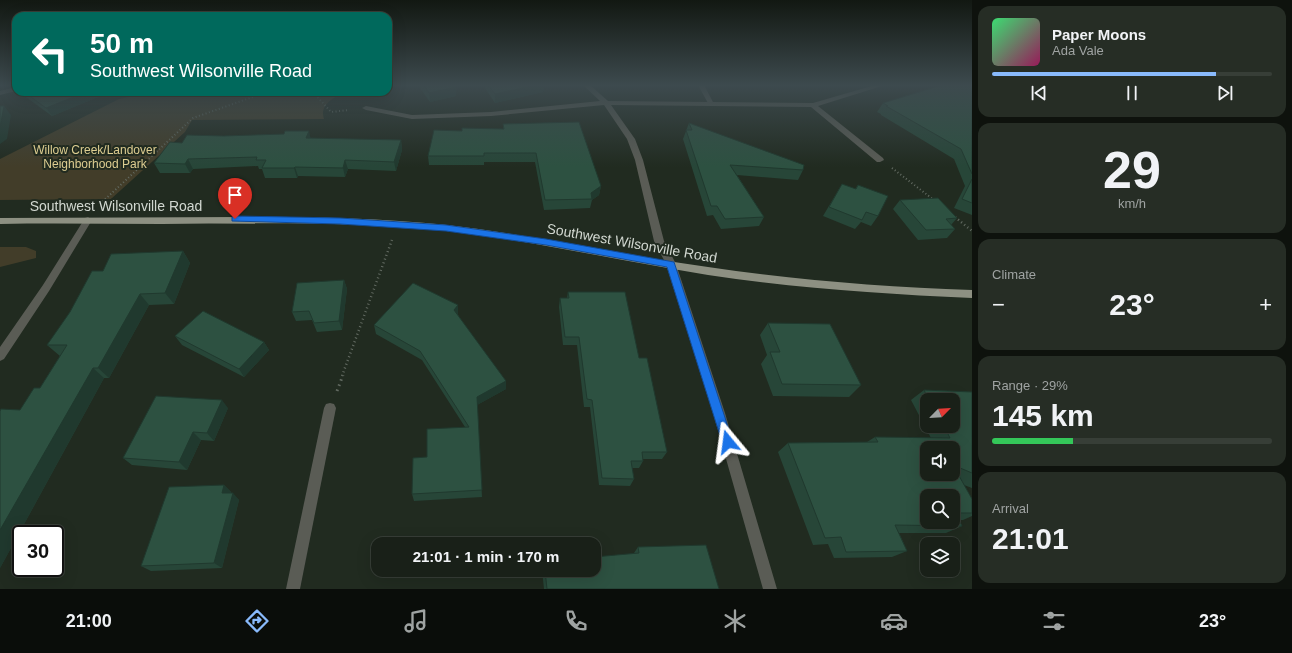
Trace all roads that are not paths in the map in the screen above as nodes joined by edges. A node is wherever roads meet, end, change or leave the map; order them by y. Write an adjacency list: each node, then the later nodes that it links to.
1 (389, 112): 2 (street)
2 (507, 112)
3 (613, 112): 8 (street)
4 (822, 112): 5 (street)
5 (880, 160)
6 (88, 220): 7 (main road, Southwest Wilsonville Road); 8 (main road, Southwest Wilsonville Road); 10 (street)
7 (0, 221)
8 (671, 264): 9 (main road, Southwest Wilsonville Road); 13 (street)
9 (972, 294)
10 (0, 356)
11 (330, 408): 12 (street)
12 (293, 589)
13 (770, 589)

